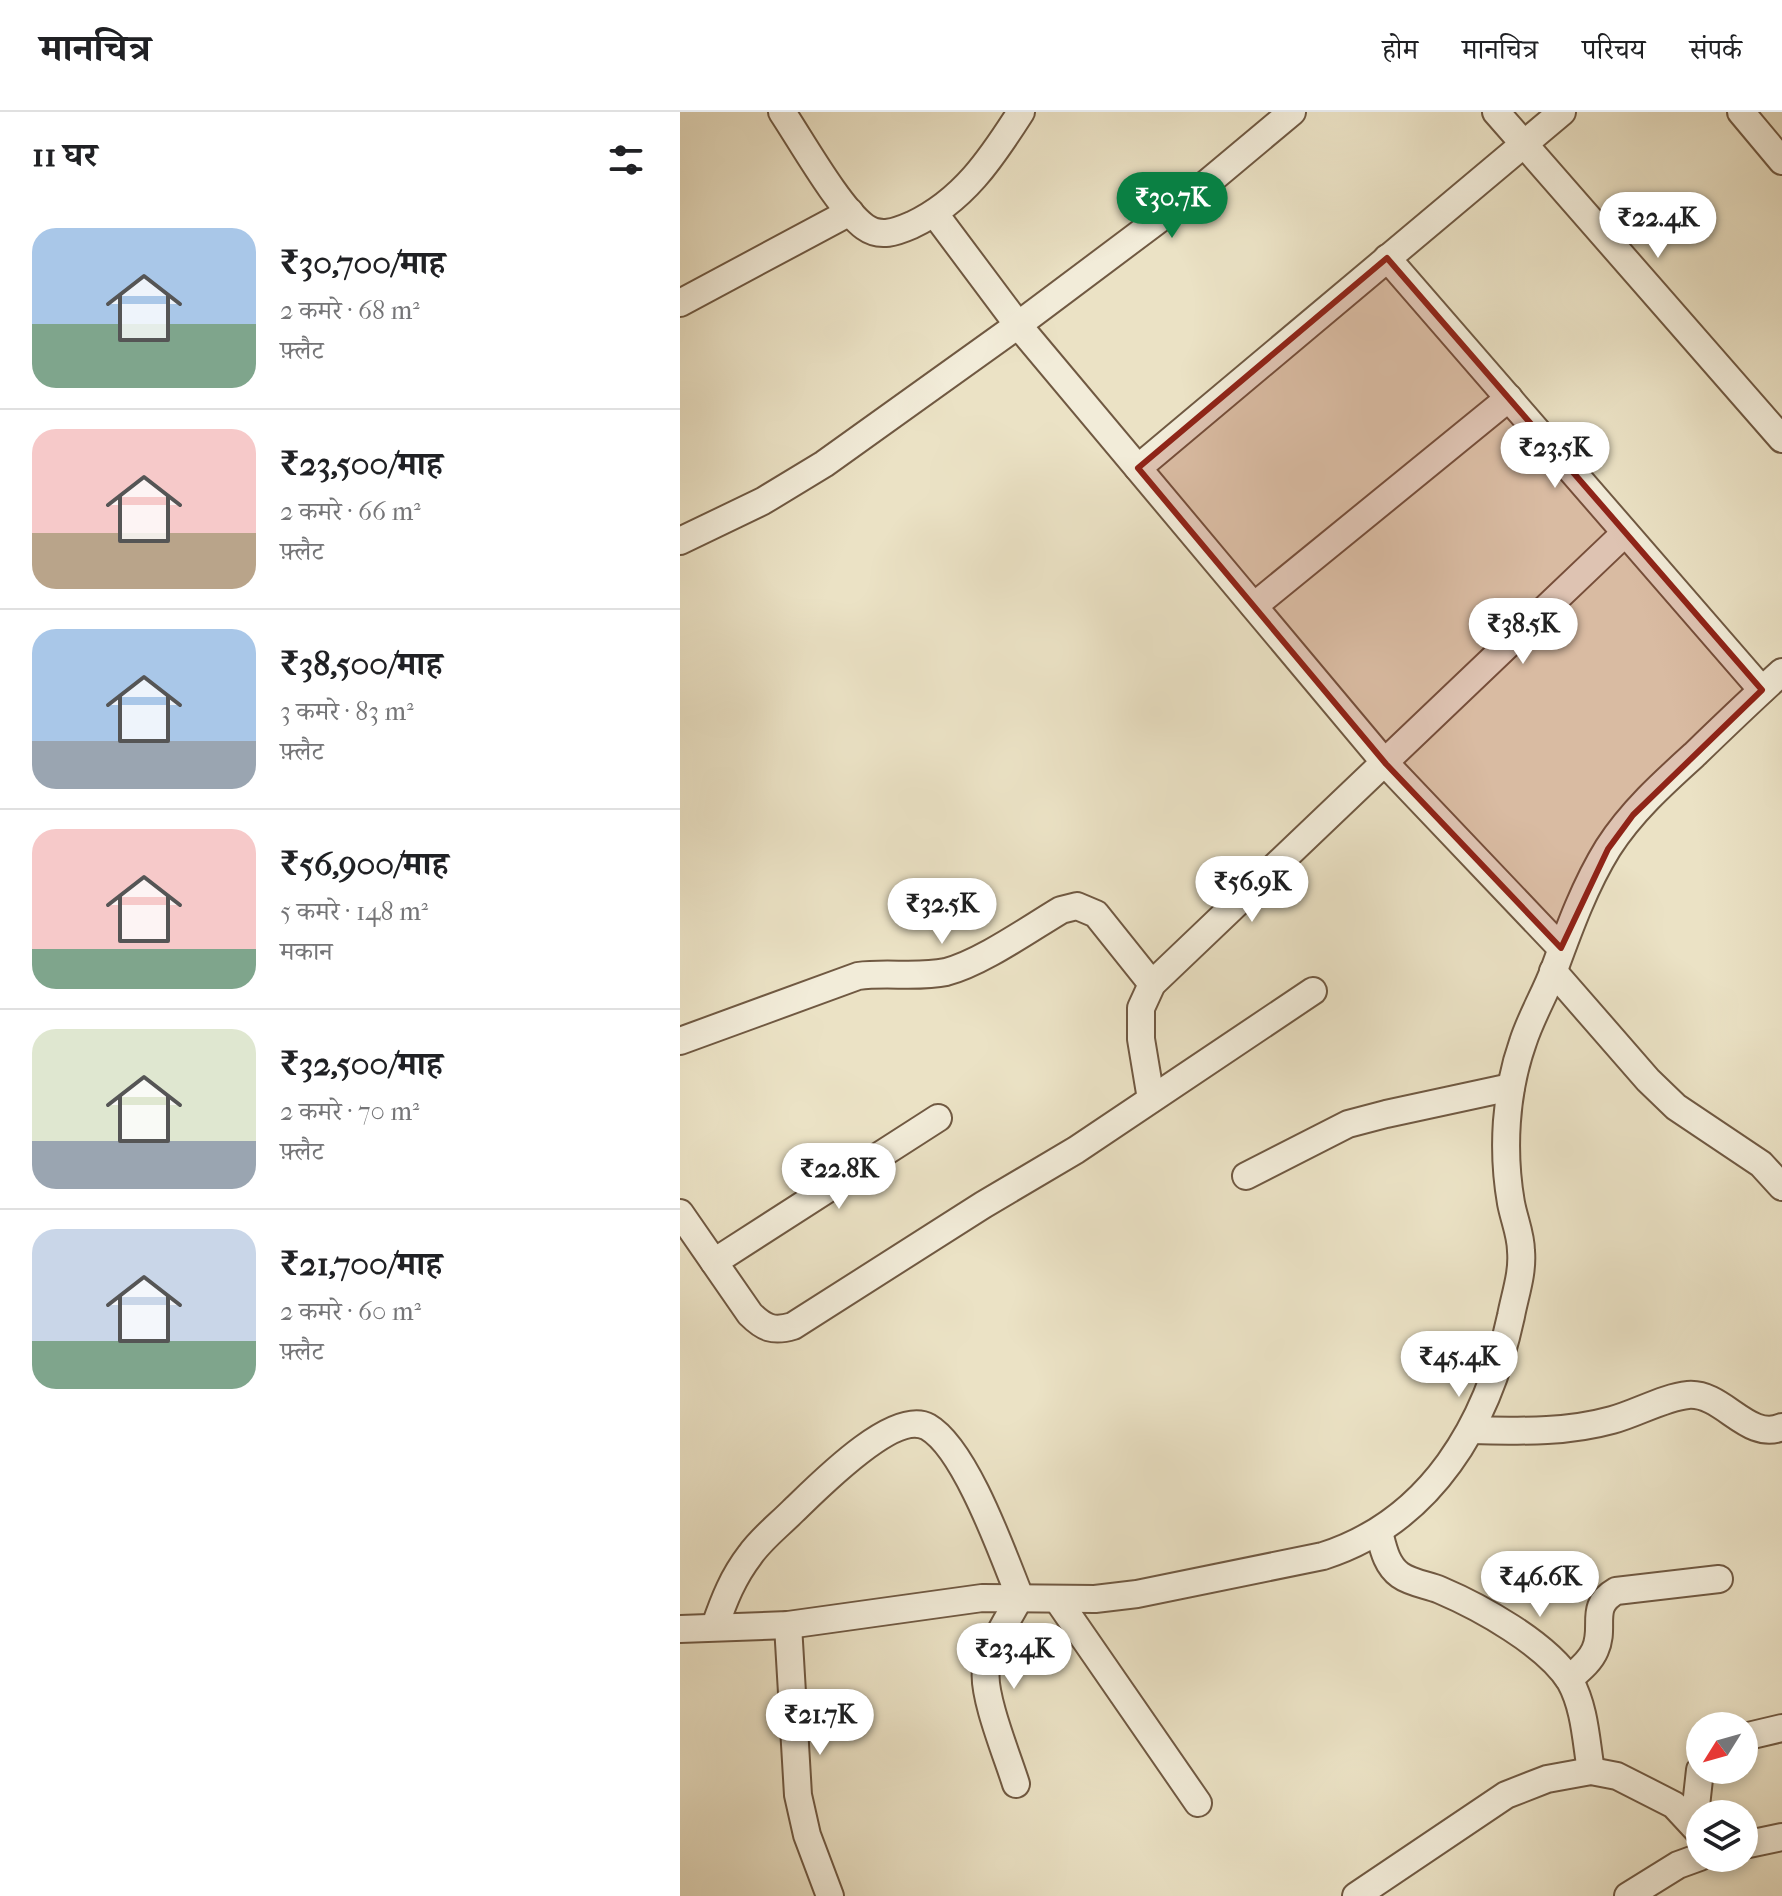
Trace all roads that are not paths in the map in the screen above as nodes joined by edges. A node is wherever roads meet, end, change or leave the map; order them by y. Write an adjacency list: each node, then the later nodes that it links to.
1 (782, 112): 9 (street)
2 (1021, 112): 10 (street)
3 (1292, 112): 13 (street)
4 (1496, 112): 7 (street)
5 (1562, 112): 7 (street)
6 (1741, 112): 8 (street)
7 (1522, 144): 11 (street); 15 (street)
8 (1782, 161)
9 (850, 212): 10 (street); 12 (street)
10 (935, 214): 13 (street)
11 (1387, 258): 14 (street); 16 (street)
12 (680, 303)
13 (1018, 325): 16 (street); 18 (street)
14 (1509, 398): 17 (street); 19 (street)
15 (1782, 439)
16 (1138, 468): 19 (street)
17 (1625, 533): 21 (street); 22 (street)
18 (680, 541)
19 (1254, 606): 22 (street)
20 (1782, 672): 21 (street)
21 (1762, 690): 23 (street)
22 (1386, 764): 23 (street); 24 (street)
23 (1557, 959): 27 (street); 31 (street)
24 (1152, 984): 26 (street); 28 (street)
25 (1313, 991): 28 (street)
26 (680, 1041)
27 (1511, 1087): 30 (street); 35 (street)
28 (1151, 1099): 33 (street)
29 (938, 1118): 33 (street)
30 (1246, 1176)
31 (1782, 1187)
32 (680, 1213): 33 (street)
33 (714, 1262)
34 (1782, 1427): 35 (street)
35 (1472, 1430): 36 (street)
36 (1379, 1532): 39 (street); 43 (street)
37 (1719, 1579): 43 (street)
38 (1020, 1597): 39 (street); 40 (street); 41 (street); 47 (street)
39 (1057, 1599): 48 (street)
40 (788, 1625): 41 (street); 53 (street)
41 (715, 1626): 42 (street)
42 (680, 1629)
43 (1569, 1679): 46 (street)
44 (1782, 1728): 45 (street)
45 (1758, 1734)
46 (1591, 1771): 49 (street); 54 (street)
47 (1016, 1784)
48 (1198, 1803)
49 (1686, 1817)
50 (1782, 1837): 51 (street)
51 (1758, 1842)
52 (1686, 1862): 55 (street)
53 (830, 1896)
54 (1356, 1896)
55 (1628, 1896)

